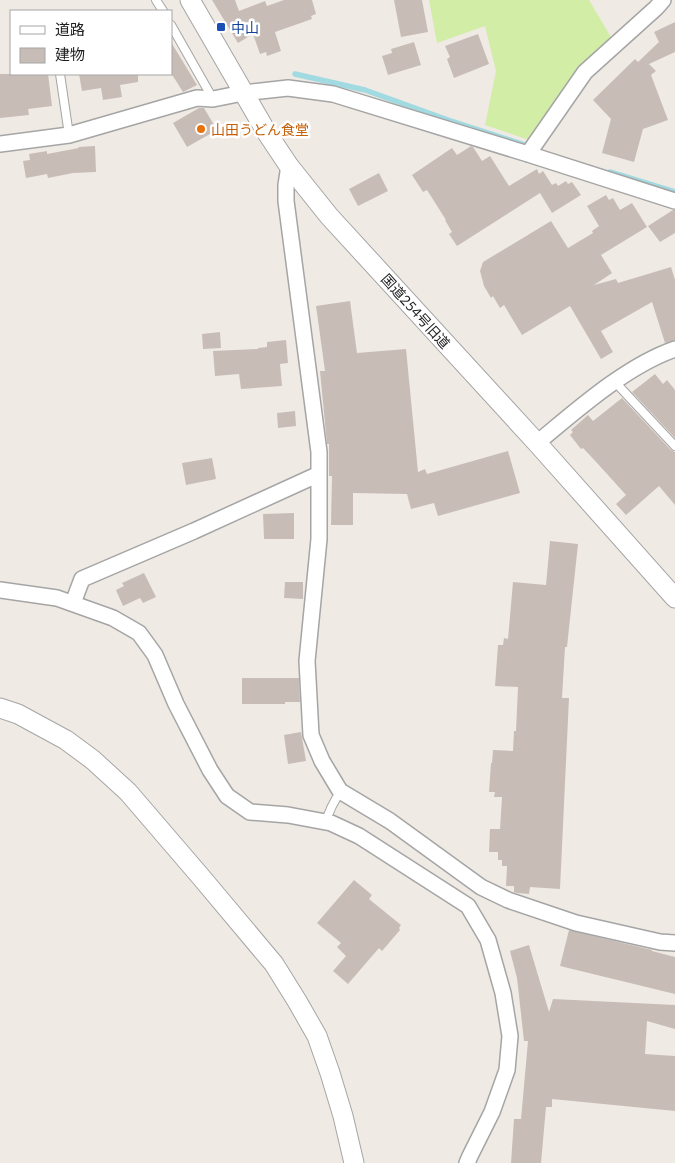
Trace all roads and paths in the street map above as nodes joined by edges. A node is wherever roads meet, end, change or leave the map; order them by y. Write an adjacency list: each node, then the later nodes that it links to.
1 (190, 0): 5 (street, 国道254号旧道)
2 (663, 0): 9 (street)
3 (172, 27): 6 (lane)
4 (60, 75): 7 (lane)
5 (243, 93): 6 (street); 9 (street); 10 (street, 国道254号旧道)
6 (213, 99): 7 (street)
7 (69, 135): 8 (street)
8 (0, 144)
9 (528, 154): 11 (street)
10 (289, 166): 14 (street, 国道254号旧道); 16 (street)
11 (675, 201)
12 (675, 349): 13 (street)
13 (615, 382): 14 (street); 15 (lane)
14 (536, 443): 18 (street, 国道254号旧道)
15 (675, 446)
16 (319, 474): 19 (street); 21 (street)
17 (0, 590): 19 (street)
18 (675, 598)
19 (73, 604): 22 (street)
20 (0, 708): 26 (street)
21 (341, 791): 22 (lane); 23 (street)
22 (326, 822): 24 (street)
23 (481, 887): 24 (street); 25 (street)
24 (468, 906): 27 (street)
25 (675, 943)
26 (354, 1163)
27 (467, 1163)

